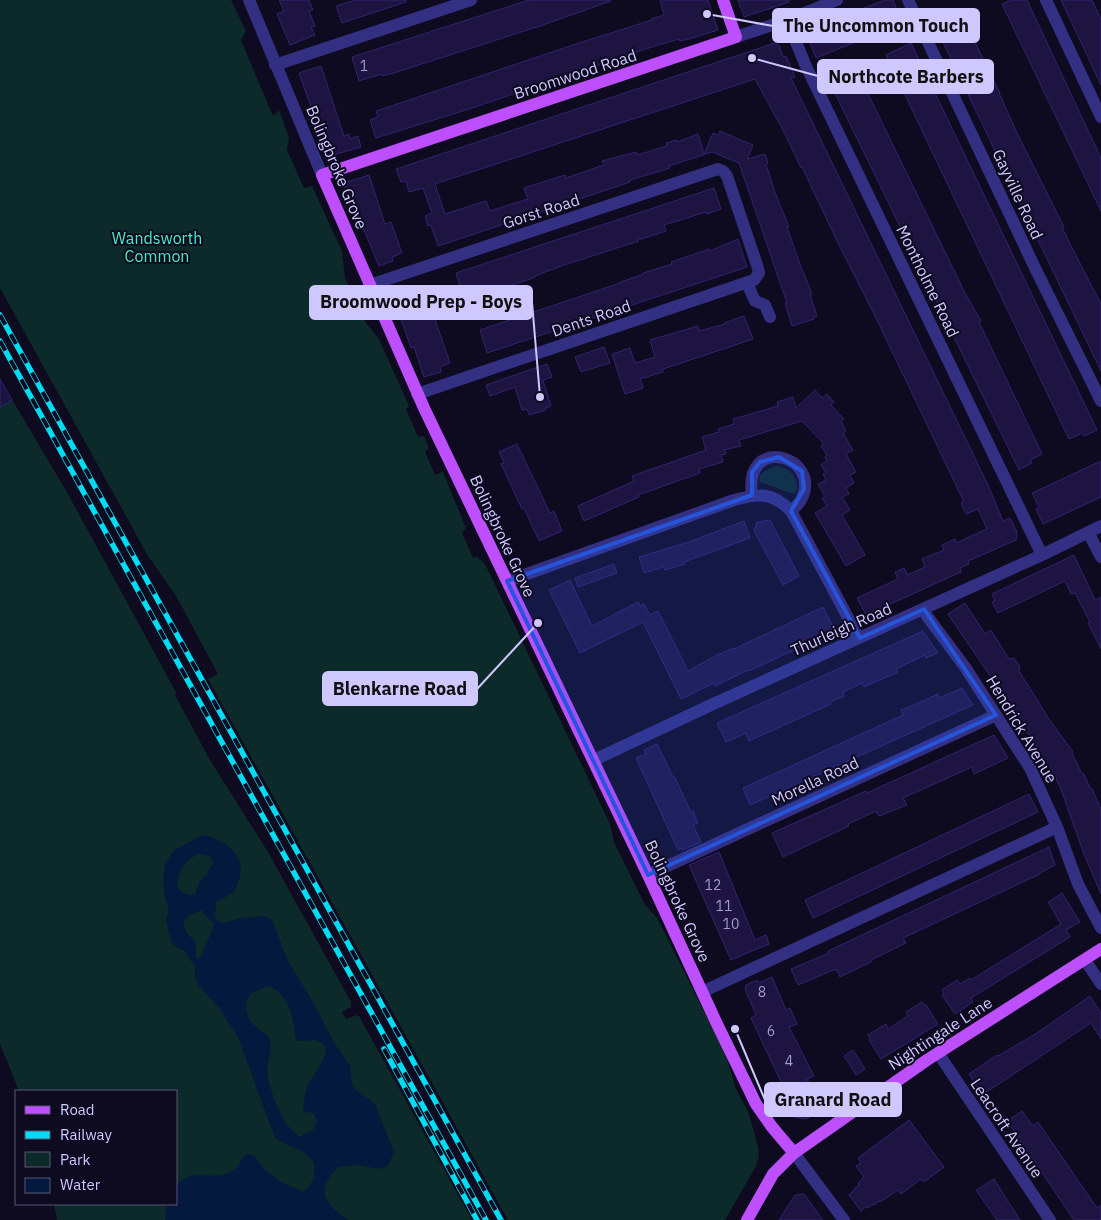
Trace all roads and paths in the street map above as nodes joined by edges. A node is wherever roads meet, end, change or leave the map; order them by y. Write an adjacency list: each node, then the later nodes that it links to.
1 (249, 0): 9 (street, Bolingbroke Grove)
2 (471, 0): 9 (street)
3 (723, 0): 8 (main road)
4 (837, 0): 7 (street, Broomwood Road)
5 (908, 0): 16 (street, Gayville Road)
6 (1046, 0): 10 (street)
7 (787, 20): 8 (street, Broomwood Road); 21 (street, Montholme Road)
8 (736, 37): 11 (main road, Broomwood Road)
9 (275, 65): 11 (street, Bolingbroke Grove)
10 (1101, 117)
11 (322, 175): 13 (main road, Bolingbroke Grove)
12 (747, 283): 13 (street, Gorst Road); 14 (street); 15 (street, Dents Road)
13 (370, 285): 15 (main road, Bolingbroke Grove)
14 (770, 317)
15 (418, 394): 23 (main road, Bolingbroke Grove)
16 (1101, 401)
17 (752, 495): 18 (street); 18 (street); 23 (street)
18 (791, 511): 25 (street)
19 (1101, 526): 20 (street, Thurleigh Road)
20 (1088, 532): 21 (street, Thurleigh Road); 22 (street)
21 (1042, 555): 24 (street, Thurleigh Road)
22 (1101, 557)
23 (507, 580): 27 (main road, Bolingbroke Grove)
24 (924, 609): 25 (street, Thurleigh Road); 26 (street, Hendrick Avenue)
25 (860, 638): 27 (street, Thurleigh Road)
26 (996, 716): 28 (street, Hendrick Avenue); 29 (street, Morella Road)
27 (594, 760): 29 (main road, Bolingbroke Grove)
28 (1057, 827): 30 (street, Hendrick Avenue); 34 (street)
29 (648, 875): 34 (main road, Bolingbroke Grove)
30 (1101, 928)
31 (1101, 950): 32 (main road, Nightingale Lane)
32 (1085, 960): 33 (street); 35 (main road, Nightingale Lane)
33 (1101, 984)
34 (702, 992): 36 (main road, Bolingbroke Grove)
35 (938, 1053): 36 (main road, Nightingale Lane); 39 (street, Leacroft Avenue)
36 (794, 1153): 37 (main road, Nightingale Lane); 38 (street)
37 (748, 1220)
38 (844, 1220)
39 (1050, 1220)

